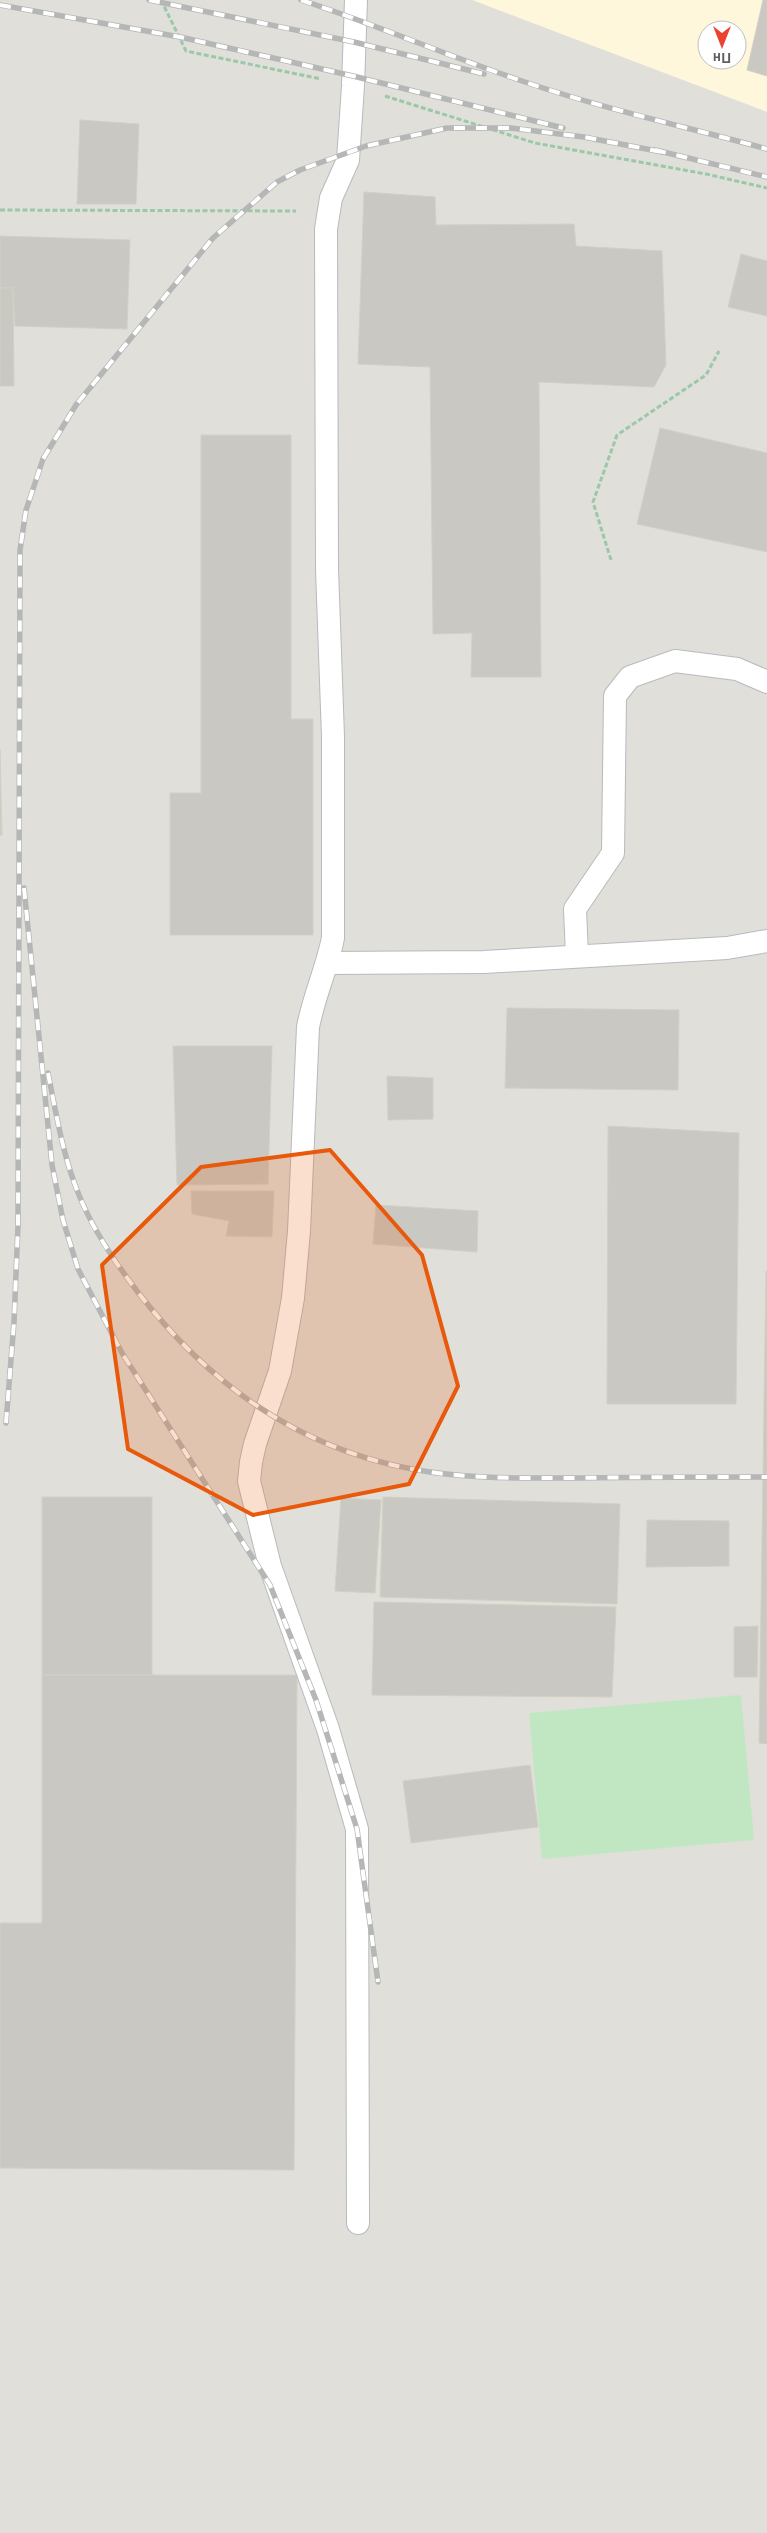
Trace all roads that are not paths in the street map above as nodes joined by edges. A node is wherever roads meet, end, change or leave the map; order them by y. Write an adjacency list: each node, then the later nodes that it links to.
1 (356, 0): 5 (lane)
2 (767, 682): 4 (lane)
3 (767, 941): 4 (lane)
4 (577, 956): 5 (lane)
5 (328, 963): 6 (lane)
6 (358, 2224)

